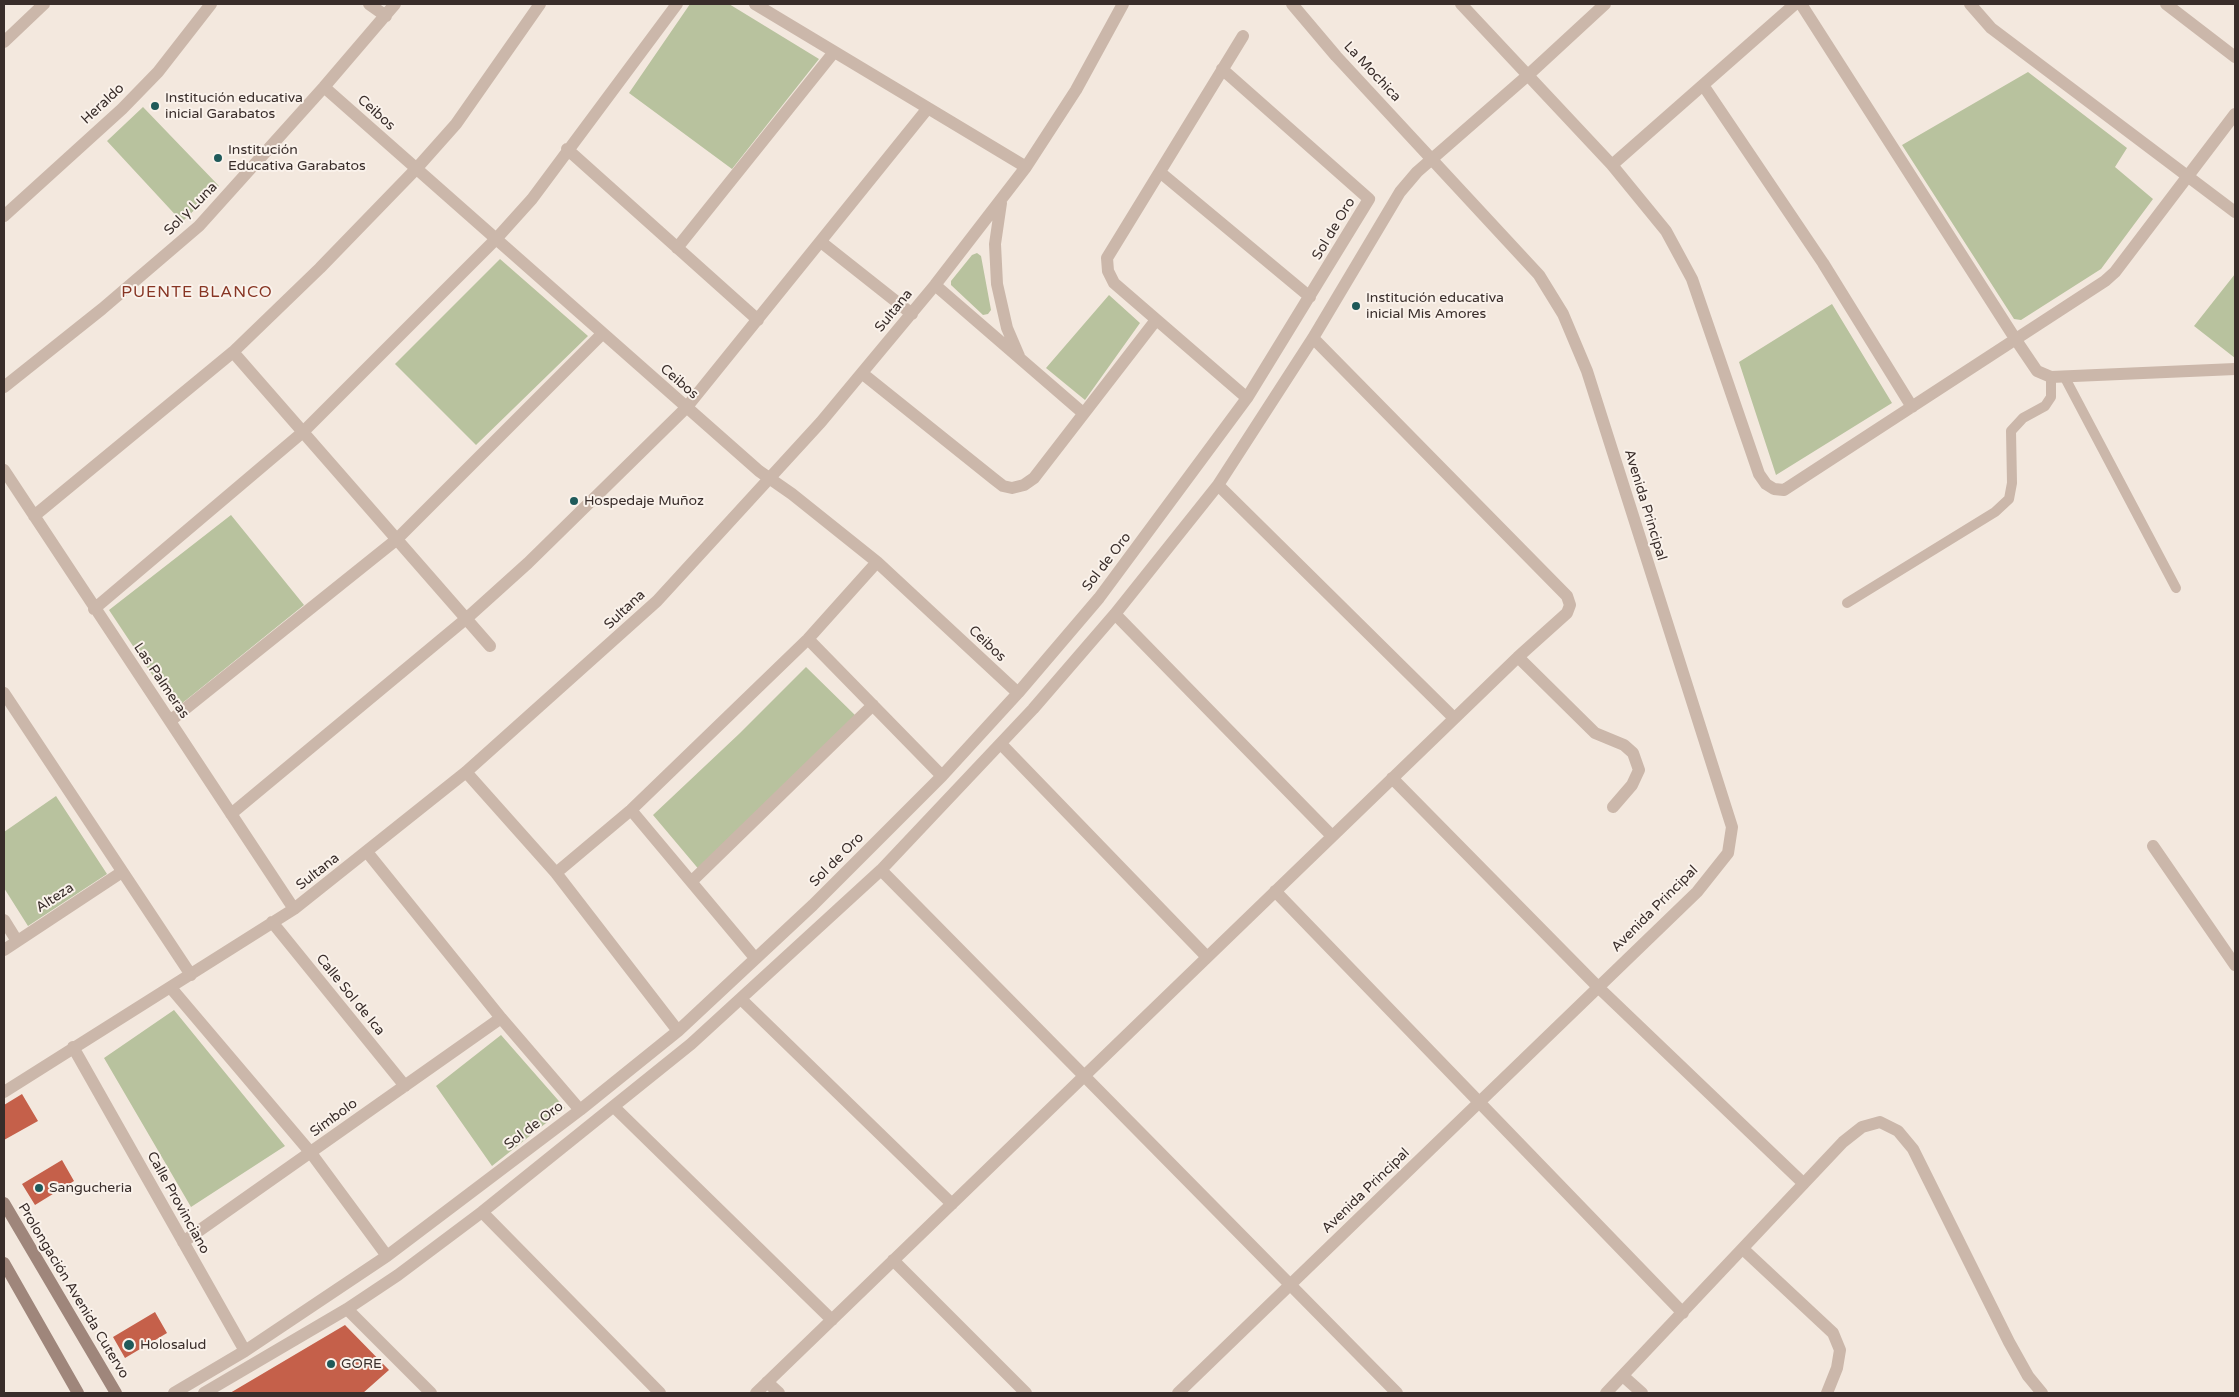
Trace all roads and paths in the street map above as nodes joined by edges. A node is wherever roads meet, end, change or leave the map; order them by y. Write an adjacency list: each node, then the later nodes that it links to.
1 (44, 4): 18 (street)
2 (211, 4): 36 (street, Heraldo)
3 (369, 4): 16 (street)
4 (395, 4): 16 (street, Sol y Luna)
5 (540, 4): 31 (street)
6 (677, 4): 27 (street)
7 (754, 4): 19 (street)
8 (1123, 4): 30 (street, Sultana)
9 (1292, 4): 28 (street, La Mochica)
10 (1461, 4): 22 (street)
11 (1605, 4): 22 (street)
12 (1795, 4): 23 (street)
13 (1802, 4): 47 (street)
14 (1970, 4): 33 (street)
15 (2166, 4): 20 (street)
16 (386, 16): 24 (street, Sol y Luna)
17 (1244, 36): 21 (street)
18 (4, 42)
19 (834, 52): 25 (street); 39 (street)
20 (2235, 57)
21 (1222, 69): 32 (street); 41 (street, Sol de Oro)
22 (1527, 76): 28 (street); 29 (street)
23 (1703, 85): 29 (street); 55 (street)
24 (324, 87): 31 (street, Ceibos); 53 (street, Sol y Luna)
25 (928, 108): 30 (street); 38 (street)
26 (2235, 114): 33 (street)
27 (567, 149): 37 (street); 39 (street)
28 (1432, 159): 46 (street); 102 (street, Avenida Principal)
29 (1612, 165): 55 (street)
30 (1026, 167): 34 (street, Sultana)
31 (416, 169): 37 (street, Ceibos); 48 (street)
32 (1161, 173): 41 (street); 44 (street)
33 (2188, 175): 35 (street); 47 (street)
34 (1002, 198): 40 (street, Sultana); 49 (street)
35 (2235, 212)
36 (4, 216)
37 (496, 240): 45 (street, Ceibos); 58 (street)
38 (820, 242): 42 (street); 43 (street)
39 (677, 248): 43 (street)
40 (935, 285): 42 (street, Sultana); 49 (street)
41 (1310, 298): 54 (street, Sol de Oro)
42 (912, 314): 51 (street, Sultana)
43 (758, 320): 56 (street)
44 (1156, 320): 54 (street); 57 (street)
45 (602, 334): 56 (street, Ceibos); 63 (street)
46 (1313, 338): 61 (street); 72 (street)
47 (2016, 340): 52 (street); 55 (street)
48 (233, 352): 58 (street); 62 (street)
49 (1021, 360): 57 (street)
50 (2235, 369): 52 (street)
51 (863, 374): 57 (street); 60 (street, Sultana)
52 (2058, 377): 65 (lane); 66 (lane)
53 (4, 387)
54 (1247, 398): 74 (street, Sol de Oro)
55 (1912, 407)
56 (686, 408): 60 (street, Ceibos); 69 (street)
57 (1083, 413)
58 (303, 432): 63 (street); 67 (street)
59 (4, 470): 62 (street, Las Palmeras)
60 (769, 478): 64 (street, Ceibos); 79 (street, Sultana)
61 (1218, 485): 68 (street); 76 (street)
62 (34, 516): 67 (street, Las Palmeras)
63 (396, 540): 69 (street); 77 (street)
64 (877, 562): 70 (street); 74 (street, Ceibos)
65 (2176, 588)
66 (1847, 602)
67 (94, 609): 77 (street, Las Palmeras)
68 (1115, 614): 78 (street); 85 (street)
69 (467, 618): 71 (street); 84 (street)
70 (808, 639): 75 (street); 83 (street)
71 (490, 646)
72 (1518, 656): 76 (street); 82 (street)
73 (4, 693): 89 (street)
74 (1018, 693): 80 (street, Sol de Oro)
75 (873, 705): 80 (street); 91 (street)
76 (1454, 718): 81 (street)
77 (170, 721): 84 (street, Las Palmeras)
78 (1001, 744): 88 (street); 98 (street)
79 (466, 772): 87 (street, Sultana); 90 (street)
80 (942, 776): 99 (street, Sol de Oro)
81 (1392, 778): 85 (street); 102 (street)
82 (1613, 807)
83 (631, 810): 90 (street); 91 (street)
84 (231, 814): 93 (street, Las Palmeras)
85 (1332, 836): 92 (street)
86 (2153, 846): 100 (street)
87 (367, 852): 93 (street, Sultana); 105 (street)
88 (881, 870): 104 (street); 108 (street)
89 (122, 872): 96 (street, Alteza); 101 (street)
90 (556, 873): 106 (street)
91 (692, 880): 99 (street)
92 (1275, 891): 98 (street); 111 (street)
93 (294, 909): 95 (street, Sultana)
94 (4, 920): 96 (street)
95 (272, 922): 101 (street, Sultana); 109 (street, Calle Sol de Ica)
96 (17, 941): 97 (street, Alteza)
97 (4, 950)
98 (1207, 957): 108 (street)
99 (755, 958): 106 (street, Sol de Oro)
100 (2235, 965)
101 (191, 975): 103 (street, Sultana)
102 (1598, 987): 111 (street, Avenida Principal); 115 (street)
103 (171, 988): 107 (street, Sultana); 114 (street)
104 (742, 1000): 112 (street); 117 (street)
105 (501, 1018): 109 (street, Símbolo); 113 (street)
106 (678, 1031): 113 (street, Sol de Oro)
107 (73, 1047): 110 (street, Sultana); 119 (street, Calle Provinciano)
108 (1084, 1076): 117 (street); 124 (street)
109 (405, 1086): 114 (street, Símbolo)
110 (4, 1092)
111 (1480, 1102): 124 (street, Avenida Principal); 126 (street)
112 (614, 1107): 118 (street); 127 (street)
113 (580, 1110): 121 (street, Sol de Oro)
114 (311, 1153): 119 (street, Símbolo); 121 (street)
115 (1803, 1183): 120 (street); 145 (street)
116 (4, 1203): 132 (street, Prolongación Avenida Cutervo)
117 (952, 1204): 122 (street)
118 (482, 1212): 125 (street); 136 (street)
119 (183, 1242): 128 (street, Calle Provinciano)
120 (1742, 1249): 126 (street); 144 (street)
121 (386, 1256): 128 (street, Sol de Oro)
122 (893, 1260): 127 (street); 139 (street)
123 (4, 1263): 131 (street)
124 (1290, 1285): 140 (street, Avenida Principal); 141 (street)
125 (347, 1308): 134 (street); 135 (street)
126 (1683, 1313): 129 (street)
127 (832, 1320): 130 (street)
128 (245, 1351): 133 (street, Sol de Oro)
129 (1624, 1376): 142 (street); 143 (street)
130 (767, 1382): 137 (street); 138 (street)
131 (78, 1393)
132 (116, 1393)
133 (174, 1393)
134 (204, 1393)
135 (431, 1393)
136 (660, 1393)
137 (756, 1393)
138 (778, 1393)
139 (1026, 1393)
140 (1178, 1393)
141 (1397, 1393)
142 (1606, 1393)
143 (1642, 1393)
144 (1827, 1393)
145 (2042, 1393)

